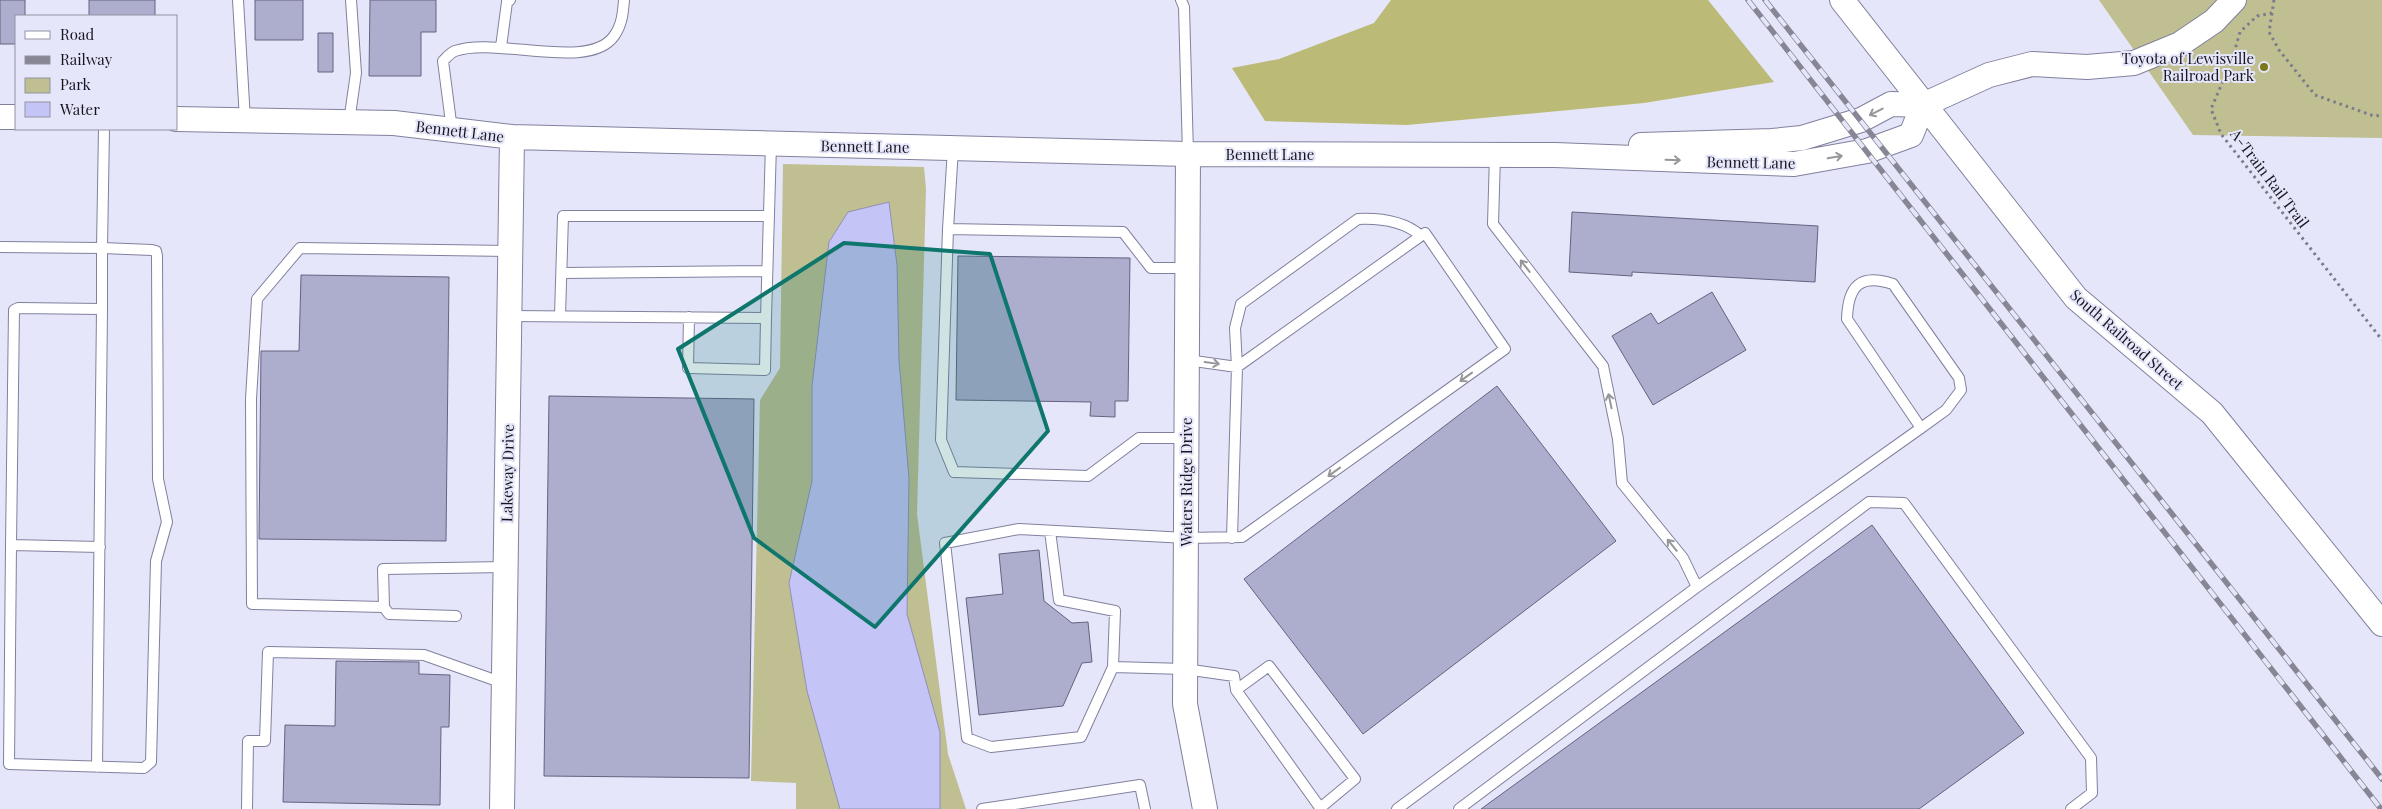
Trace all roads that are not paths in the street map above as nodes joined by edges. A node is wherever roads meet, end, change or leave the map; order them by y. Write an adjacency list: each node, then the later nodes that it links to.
1 (238, 0): 13 (lane)
2 (351, 0): 14 (lane)
3 (510, 0): 8 (lane)
4 (624, 0): 8 (lane)
5 (1181, 0): 20 (lane)
6 (1842, 0): 9 (street, South Railroad Street)
7 (2234, 0): 9 (street, Bennett Lane)
8 (501, 47): 16 (lane)
9 (1923, 105): 22 (street, Bennett Lane, one-way to 22); 22 (street, Bennett Lane, one-way to 9); 50 (street, South Railroad Street)
10 (0, 118): 11 (street)
11 (15, 118)
12 (178, 119): 13 (street, Bennett Lane)
13 (245, 120): 14 (street, Bennett Lane)
14 (350, 122): 16 (street, Bennett Lane)
15 (104, 130): 27 (lane)
16 (452, 130): 17 (street, Bennett Lane)
17 (512, 137): 18 (street, Bennett Lane); 28 (street, Lakeway Drive)
18 (771, 144): 19 (street, Bennett Lane); 23 (lane)
19 (953, 148): 20 (street, Bennett Lane); 24 (lane)
20 (1188, 154): 21 (street, Bennett Lane); 29 (street, Waters Ridge Drive)
21 (1495, 155): 22 (street, Bennett Lane); 47 (lane, one-way to 21)
22 (1554, 155)
23 (769, 216): 30 (lane); 31 (lane)
24 (948, 229): 29 (lane); 40 (lane)
25 (1420, 236): 38 (lane); 38 (lane); 43 (lane, one-way to 43)
26 (0, 247): 27 (lane)
27 (102, 248): 32 (lane); 55 (lane)
28 (510, 251): 33 (street, Lakeway Drive); 48 (lane)
29 (1187, 268): 37 (street, Waters Ridge Drive)
30 (767, 270): 31 (lane); 36 (lane)
31 (562, 273): 34 (lane)
32 (102, 309): 44 (lane); 45 (lane)
33 (509, 316): 34 (lane); 46 (street, Lakeway Drive)
34 (560, 316): 35 (lane)
35 (689, 317): 36 (lane); 36 (lane)
36 (766, 318)
37 (1187, 360): 38 (lane, one-way to 38); 40 (street, Waters Ridge Drive)
38 (1237, 367): 43 (lane)
39 (1921, 428): 39 (lane); 47 (lane)
40 (1187, 438): 42 (street, Waters Ridge Drive)
41 (1050, 531): 42 (lane); 51 (lane); 51 (lane)
42 (1186, 538): 43 (lane); 52 (street, Waters Ridge Drive)
43 (1232, 538)
44 (11, 545): 45 (lane); 55 (lane)
45 (100, 547): 55 (lane)
46 (505, 568): 48 (lane); 53 (street, Lakeway Drive)
47 (1697, 586): 62 (lane)
48 (384, 607): 49 (lane)
49 (456, 616)
50 (2382, 624)
51 (1113, 667): 52 (lane)
52 (1186, 668): 54 (lane); 60 (street, Waters Ridge Drive)
53 (503, 683): 56 (lane); 57 (street, Lakeway Drive)
54 (1236, 690): 61 (lane); 61 (lane)
55 (97, 767)
56 (247, 809)
57 (502, 809)
58 (982, 809): 59 (lane)
59 (1145, 809)
60 (1205, 809)
61 (1320, 809)
62 (1397, 809)
63 (1459, 809): 64 (lane)
64 (2071, 809)

